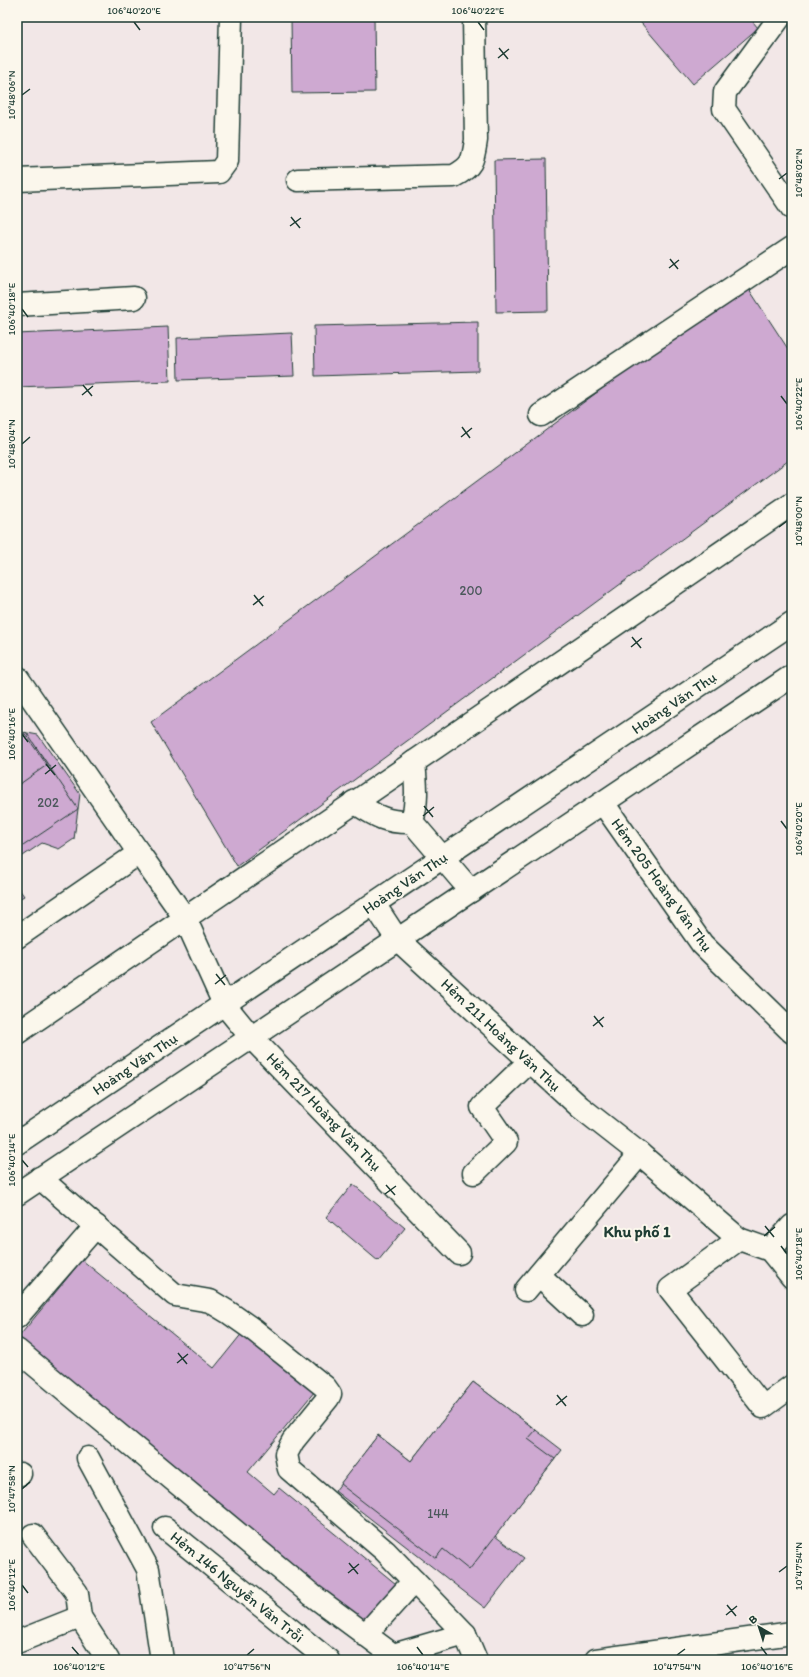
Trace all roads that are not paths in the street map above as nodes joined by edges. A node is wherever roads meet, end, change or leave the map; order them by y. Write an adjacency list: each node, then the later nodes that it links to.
1 (231, 17): 4 (street)
2 (474, 17): 5 (street)
3 (780, 17): 6 (street)
4 (17, 180)
5 (298, 180)
6 (792, 208)
7 (792, 248): 10 (street)
8 (134, 298): 9 (street)
9 (17, 305)
10 (541, 415)
11 (792, 504): 15 (street)
12 (792, 623): 20 (street, Hoàng Văn Thụ)
13 (792, 676): 17 (street)
14 (17, 677): 19 (street, Hẻm 217 Hoàng Văn Thụ)
15 (414, 762): 16 (street); 18 (street)
16 (354, 802): 18 (street); 23 (street)
17 (603, 802): 21 (street); 28 (street, Hẻm 205 Hoàng Văn Thụ)
18 (412, 822): 20 (street)
19 (139, 853): 23 (street, Hẻm 217 Hoàng Văn Thụ); 24 (street)
20 (443, 858): 21 (street); 22 (street, Hoàng Văn Thụ)
21 (470, 891): 25 (street)
22 (374, 904): 25 (street, Hẻm 211 Hoàng Văn Thụ); 26 (street, Hoàng Văn Thụ)
23 (185, 918): 26 (street, Hẻm 217 Hoàng Văn Thụ); 27 (street)
24 (17, 937)
25 (397, 939): 29 (street); 30 (street, Hẻm 211 Hoàng Văn Thụ)
26 (224, 1004): 29 (street, Hẻm 217 Hoàng Văn Thụ); 31 (street, Hoàng Văn Thụ)
27 (17, 1032)
28 (792, 1032)
29 (251, 1037): 34 (street); 40 (street, Hẻm 217 Hoàng Văn Thụ)
30 (530, 1061): 32 (street, Hẻm 211 Hoàng Văn Thụ); 33 (street)
31 (17, 1144)
32 (640, 1154): 38 (street, Hẻm 211 Hoàng Văn Thụ); 42 (street)
33 (474, 1173)
34 (40, 1178): 35 (street); 36 (street)
35 (17, 1194)
36 (96, 1226): 43 (street); 49 (street)
37 (792, 1226): 39 (street)
38 (739, 1239): 39 (street, Hẻm 211 Hoàng Văn Thụ); 45 (street)
39 (770, 1250): 41 (street)
40 (459, 1253)
41 (792, 1278)
42 (582, 1315)
43 (17, 1317)
44 (17, 1350): 53 (street)
45 (792, 1386)
46 (88, 1458): 57 (street)
47 (165, 1528): 58 (street, Hẻm 146 Nguyễn Văn Trỗi)
48 (33, 1535): 50 (street)
49 (414, 1582): 52 (street); 53 (street)
50 (80, 1617): 54 (street); 56 (street)
51 (792, 1633): 60 (street)
52 (465, 1634): 55 (street); 59 (street)
53 (365, 1635): 55 (street)
54 (17, 1642)
55 (394, 1658)
56 (108, 1660)
57 (162, 1660)
58 (328, 1660)
59 (476, 1660)
60 (596, 1660)

